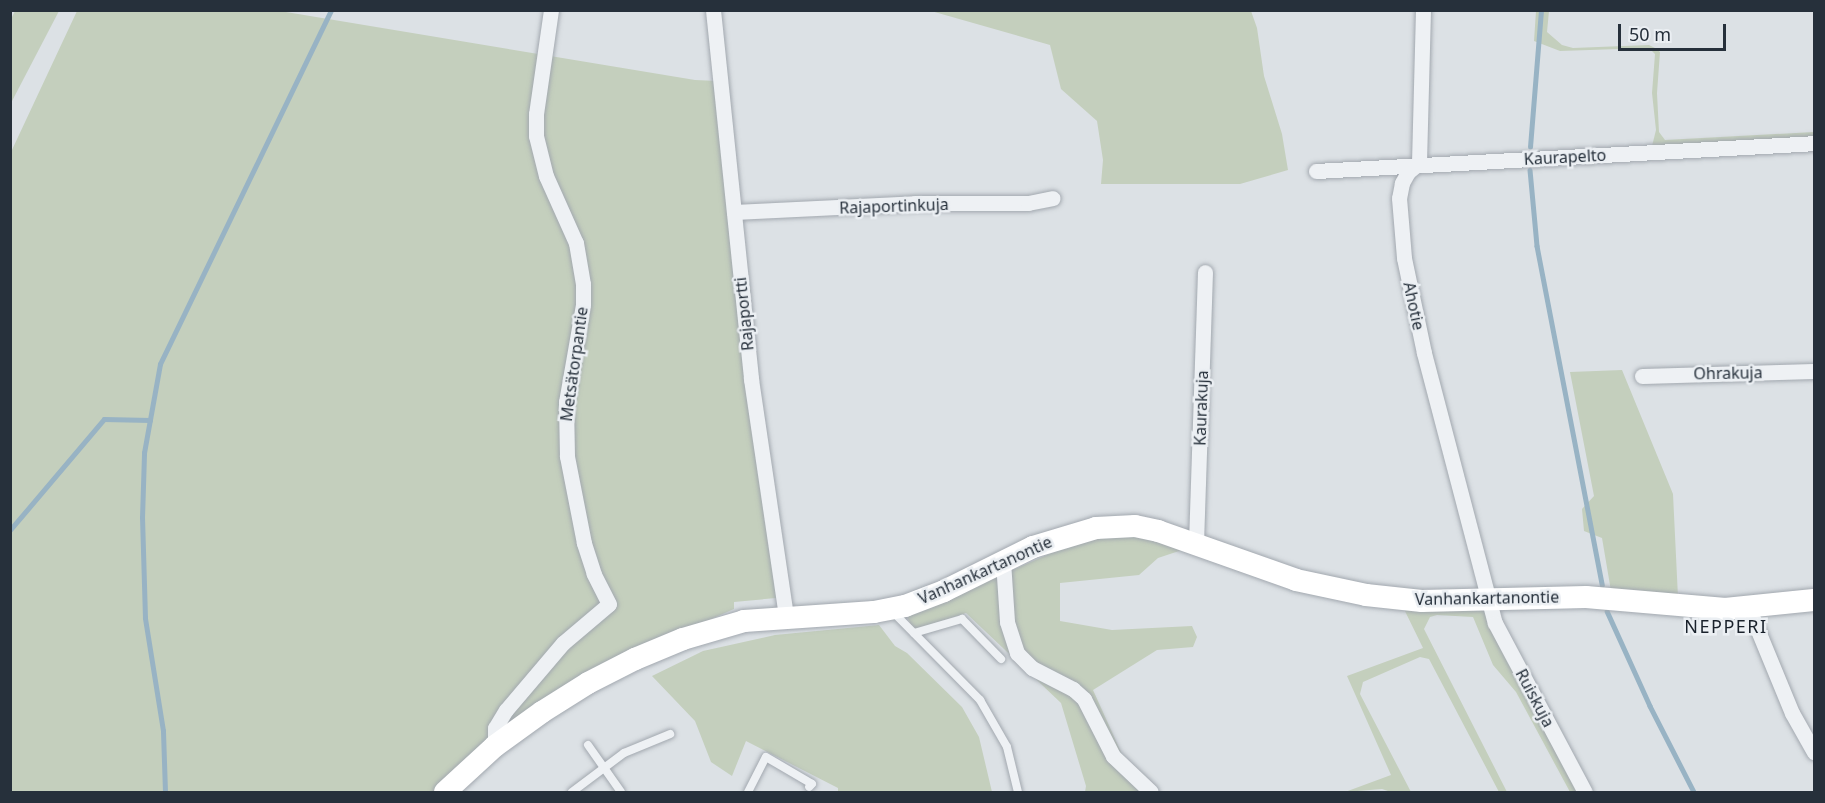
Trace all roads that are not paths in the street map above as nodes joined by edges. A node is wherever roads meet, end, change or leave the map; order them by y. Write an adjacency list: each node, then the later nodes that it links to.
1 (551, 10): 25 (street, Metsätorpantie)
2 (713, 10): 10 (street, Rajaportti)
3 (1423, 10): 5 (street)
4 (1815, 143): 5 (street, Kaurapelto)
5 (1419, 163): 6 (street, Kaurapelto); 9 (street, Ahotie)
6 (1379, 168): 7 (street, Kaurapelto); 9 (street)
7 (1316, 171)
8 (1053, 198): 10 (street, Rajaportinkuja)
9 (1399, 198): 17 (street, Ahotie)
10 (734, 212): 20 (street, Rajaportti)
11 (1205, 272): 14 (street, Kaurakuja)
12 (1815, 371): 13 (street, Ohrakuja)
13 (1642, 376)
14 (1196, 543): 15 (street, Vanhankartanontie); 17 (street, Vanhankartanontie)
15 (1003, 561): 19 (street, Vanhankartanontie); 34 (street)
16 (1815, 600): 18 (street, Vanhankartanontie)
17 (1489, 601): 18 (street, Vanhankartanontie); 35 (street, Ruiskuja)
18 (1751, 608): 26 (street)
19 (890, 609): 20 (street, Vanhankartanontie); 21 (lane)
20 (786, 616): 25 (street, Vanhankartanontie)
21 (914, 633): 22 (lane); 33 (lane)
22 (1001, 658)
23 (670, 734): 27 (lane)
24 (588, 745): 27 (lane)
25 (495, 746): 29 (street, Vanhankartanontie)
26 (1815, 752)
27 (604, 767): 30 (lane); 31 (lane)
28 (809, 787): 32 (lane)
29 (445, 792)
30 (572, 792)
31 (621, 792)
32 (748, 792)
33 (1018, 792)
34 (1151, 792)
35 (1585, 792)

